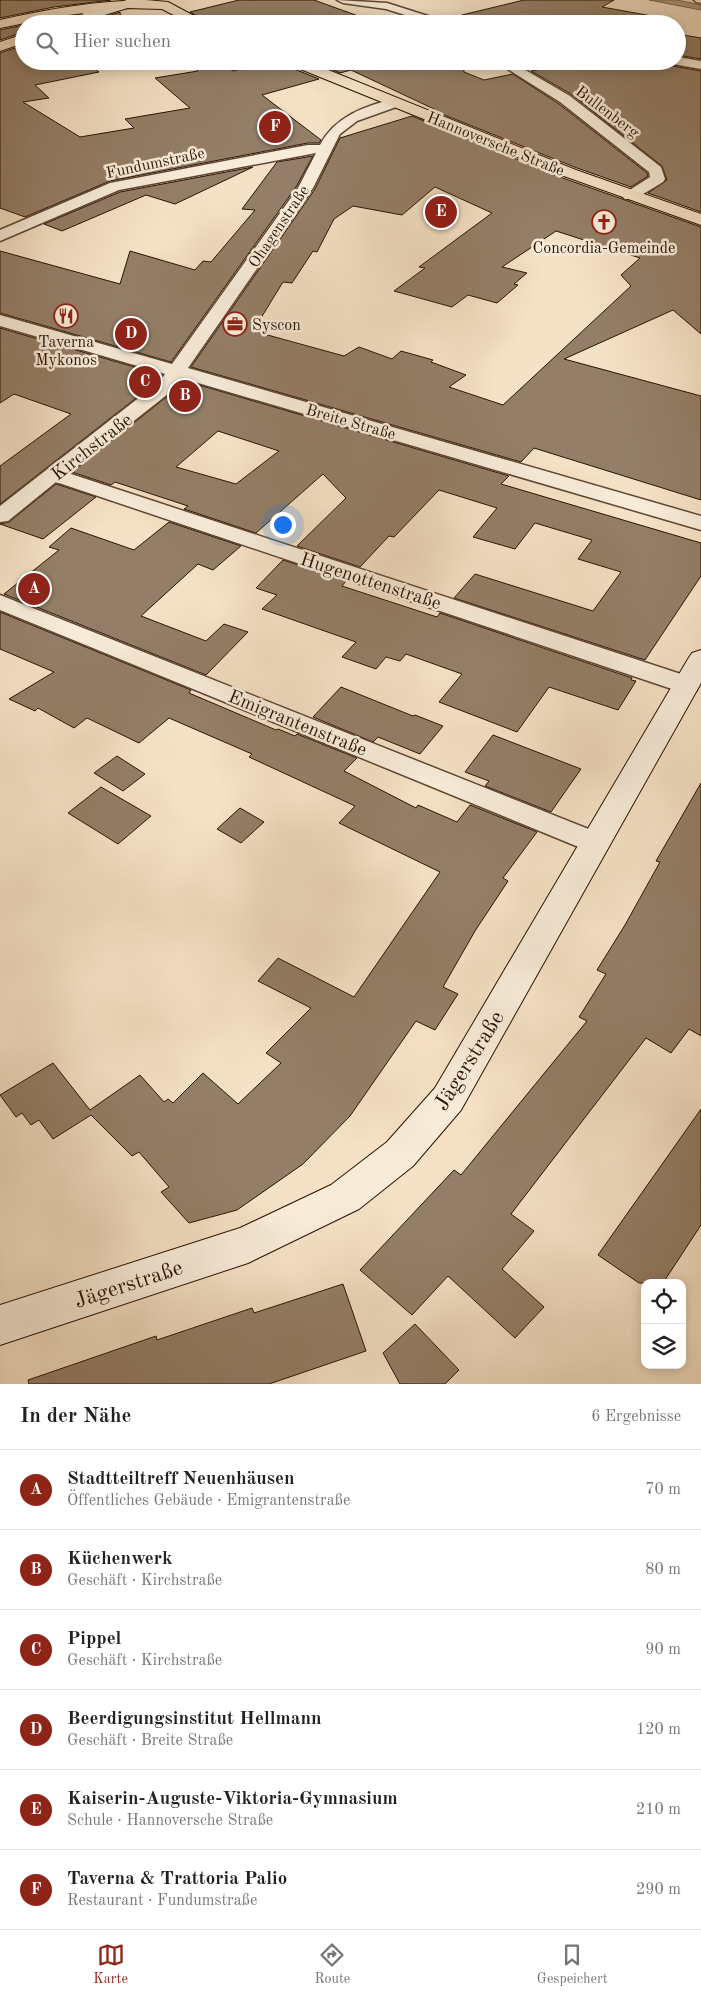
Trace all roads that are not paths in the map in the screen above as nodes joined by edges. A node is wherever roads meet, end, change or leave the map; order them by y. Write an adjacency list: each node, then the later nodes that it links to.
1 (98, 0): 6 (street)
2 (137, 0): 5 (main road); 6 (main road); 8 (street); 10 (street)
3 (343, 0): 7 (street)
4 (398, 0): 7 (street)
5 (162, 3): 13 (main road)
6 (77, 6): 9 (main road)
7 (387, 6): 14 (street)
8 (150, 9): 11 (main road); 12 (main road)
9 (38, 15)
10 (91, 15)
11 (93, 15)
12 (179, 15)
13 (182, 15)
14 (417, 15)
15 (15, 20): 16 (main road)
16 (0, 24)
17 (15, 37): 18 (main road)
18 (0, 39)
19 (15, 40): 20 (main road)
20 (0, 47)
21 (686, 62): 22 (street)
22 (701, 65)
23 (315, 70): 25 (main road, Hannoversche Straße)
24 (516, 70): 27 (street, Bullenberg)
25 (394, 102): 26 (street, Ohagenstraße); 27 (main road, Hannoversche Straße)
26 (325, 149): 29 (street, Fundumstraße); 31 (street, Ohagenstraße)
27 (630, 196): 28 (main road, Hannoversche Straße)
28 (701, 220)
29 (0, 236)
30 (0, 320): 31 (street, Breite Straße)
31 (176, 371): 32 (street, Kirchstraße); 34 (street, Breite Straße)
32 (55, 476): 33 (street, Kirchstraße); 36 (street, Hugenottenstraße)
33 (0, 516)
34 (701, 523)
35 (0, 602): 37 (street, Emigrantenstraße)
36 (694, 672): 37 (street, Jägerstraße)
37 (596, 843): 38 (street, Jägerstraße)
38 (0, 1325)

